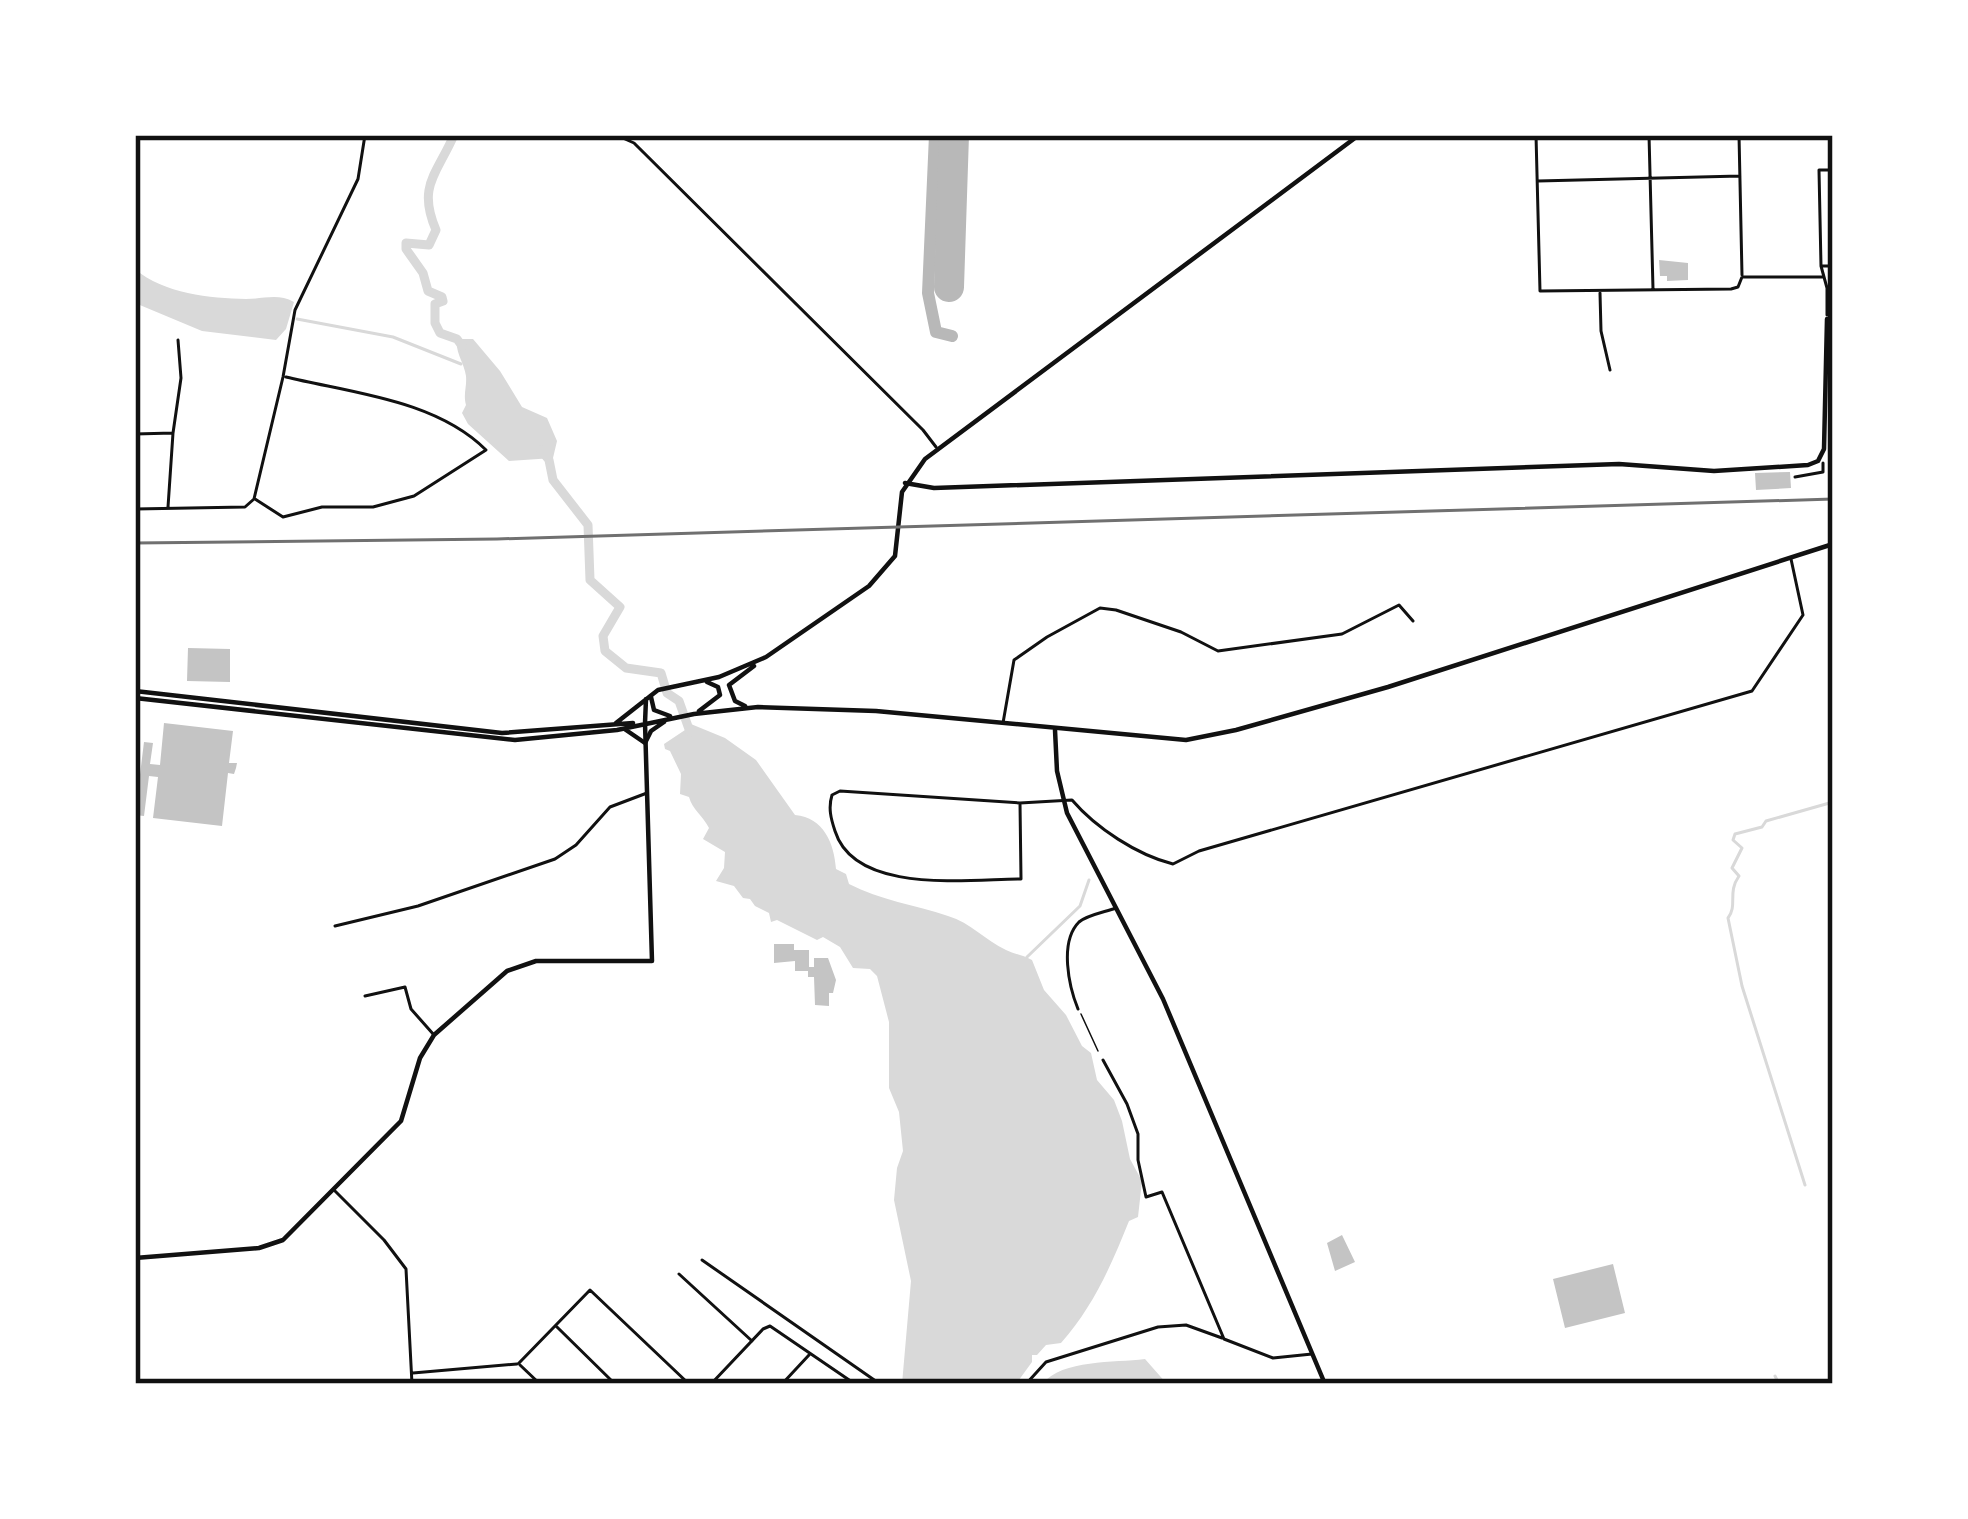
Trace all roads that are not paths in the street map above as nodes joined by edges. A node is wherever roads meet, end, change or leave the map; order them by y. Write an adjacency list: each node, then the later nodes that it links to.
1 (365, 135): 23 (street)
2 (616, 135): 7 (street)
3 (1359, 135): 26 (main road)
4 (1535, 135): 11 (street)
5 (1649, 135): 10 (street)
6 (1739, 135): 9 (street)
7 (625, 137): 26 (street)
8 (1833, 170): 12 (street)
9 (1740, 176): 10 (street); 16 (street)
10 (1650, 178): 11 (street); 19 (street)
11 (1537, 181): 18 (street)
12 (1820, 192): 13 (street); 14 (street)
13 (1829, 192)
14 (1820, 266): 15 (street); 17 (street)
15 (1833, 266)
16 (1742, 277): 17 (street); 19 (street)
17 (1822, 277): 20 (street)
18 (1600, 291): 19 (street); 22 (street)
19 (1653, 291)
20 (1830, 319): 27 (main road)
21 (178, 340): 24 (street)
22 (1610, 370)
23 (283, 377): 32 (street); 32 (street)
24 (173, 433): 25 (street); 33 (street)
25 (135, 434)
26 (937, 449): 28 (main road)
27 (1822, 459): 29 (street); 31 (main road)
28 (917, 466): 30 (main road); 31 (main road)
29 (1795, 477)
30 (905, 483): 31 (main road); 38 (main road)
31 (934, 488)
32 (254, 499): 33 (street)
33 (168, 508): 34 (street)
34 (135, 509)
35 (1833, 544): 36 (main road)
36 (1790, 557): 49 (main road); 52 (street)
37 (1413, 621): 47 (street)
38 (766, 657): 39 (main road); 43 (main road)
39 (704, 680): 40 (main road); 44 (main road)
40 (660, 690): 42 (main road); 45 (main road)
41 (135, 694): 48 (main road)
42 (646, 698): 46 (main road); 48 (main road)
43 (750, 707): 44 (main road); 47 (main road)
44 (694, 714): 45 (main road)
45 (675, 717): 46 (main road); 50 (main road)
46 (645, 723): 48 (main road); 50 (main road)
47 (1003, 725): 49 (main road)
48 (617, 727): 50 (main road)
49 (1055, 730): 52 (main road)
50 (646, 743): 51 (main road)
51 (648, 793): 55 (street); 58 (main road)
52 (1067, 801): 53 (street); 54 (main road)
53 (1020, 803): 53 (street)
54 (1117, 908): 57 (street); 68 (main road)
55 (335, 926)
56 (365, 996): 58 (street)
57 (1078, 1009)
58 (434, 1034): 60 (main road)
59 (1103, 1060): 65 (street)
60 (334, 1190): 61 (main road); 70 (street)
61 (135, 1258)
62 (702, 1260): 78 (street)
63 (679, 1274): 66 (street)
64 (555, 1326): 69 (street); 73 (street); 74 (street)
65 (1224, 1339): 68 (street); 79 (street)
66 (752, 1341): 67 (street); 75 (street)
67 (812, 1353): 76 (street); 77 (street)
68 (1314, 1354): 80 (main road)
69 (519, 1364): 70 (street); 72 (street)
70 (413, 1373): 71 (street)
71 (412, 1384)
72 (540, 1384)
73 (615, 1384)
74 (689, 1384)
75 (711, 1384)
76 (782, 1384)
77 (855, 1384)
78 (880, 1384)
79 (1026, 1384)
80 (1325, 1384)

